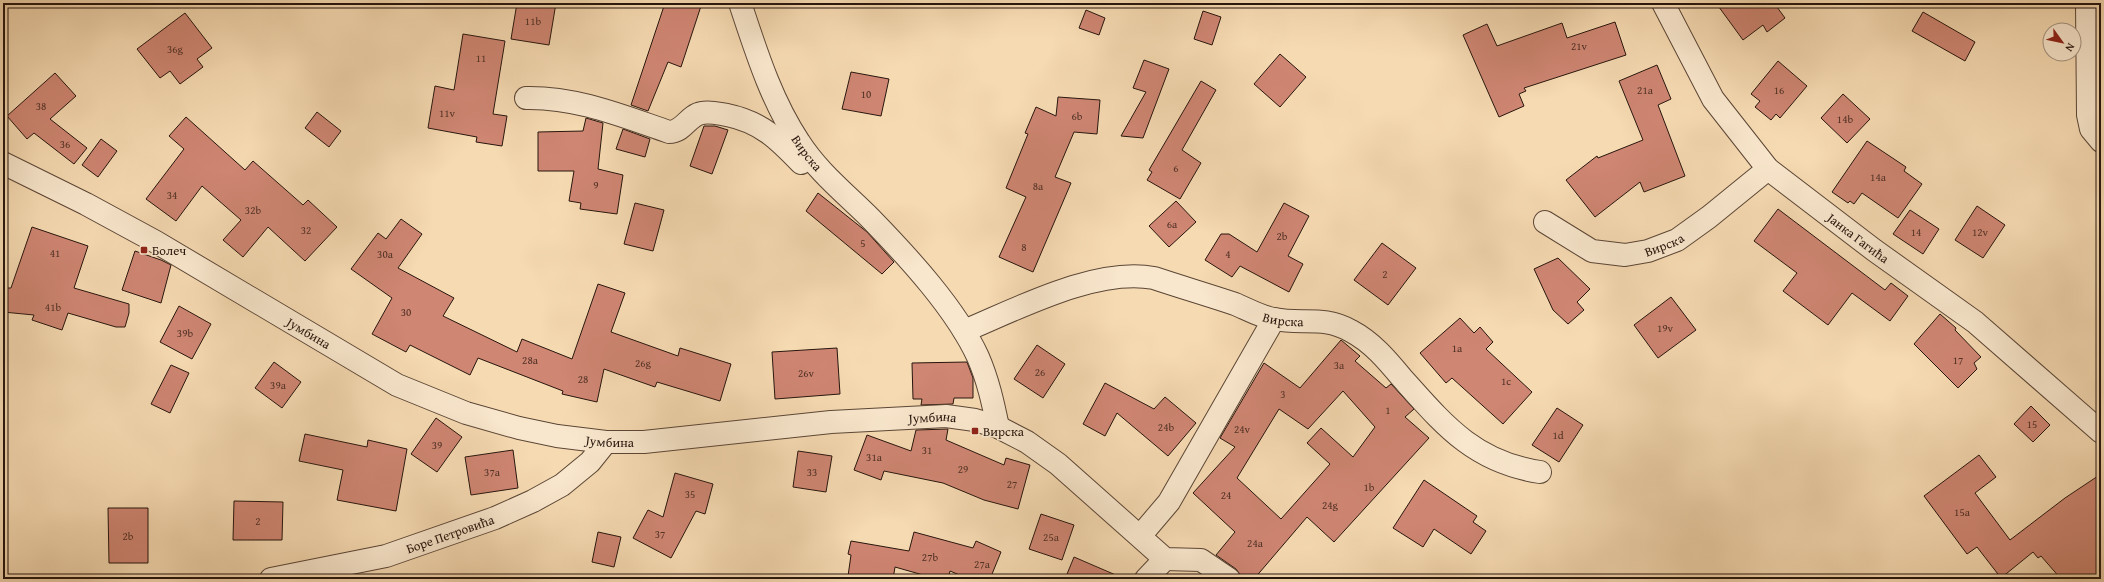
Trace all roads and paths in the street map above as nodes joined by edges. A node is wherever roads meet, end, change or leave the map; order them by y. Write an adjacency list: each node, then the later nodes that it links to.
1 (740, 3): 8 (street, Вирска)
2 (1663, 3): 7 (street, Јанка Гагића)
3 (2087, 3): 5 (street)
4 (526, 98): 8 (street)
5 (2101, 141)
6 (3, 163): 14 (street, Јумбина)
7 (1768, 169): 9 (street, Вирска); 13 (street, Јанка Гагића)
8 (820, 170): 11 (street, Вирска)
9 (1545, 222)
10 (1274, 320): 11 (street, Вирска); 15 (street, Вирска); 16 (street)
11 (964, 331): 12 (street, Вирска)
12 (998, 427): 14 (street, Јумбина); 16 (street, Јумбина)
13 (2101, 432)
14 (606, 442): 18 (street, Боре Петровића)
15 (1540, 472)
16 (1141, 536): 17 (street, Јумбина)
17 (1165, 559): 19 (street); 20 (street)
18 (271, 579)
19 (1146, 579)
20 (1229, 579)

